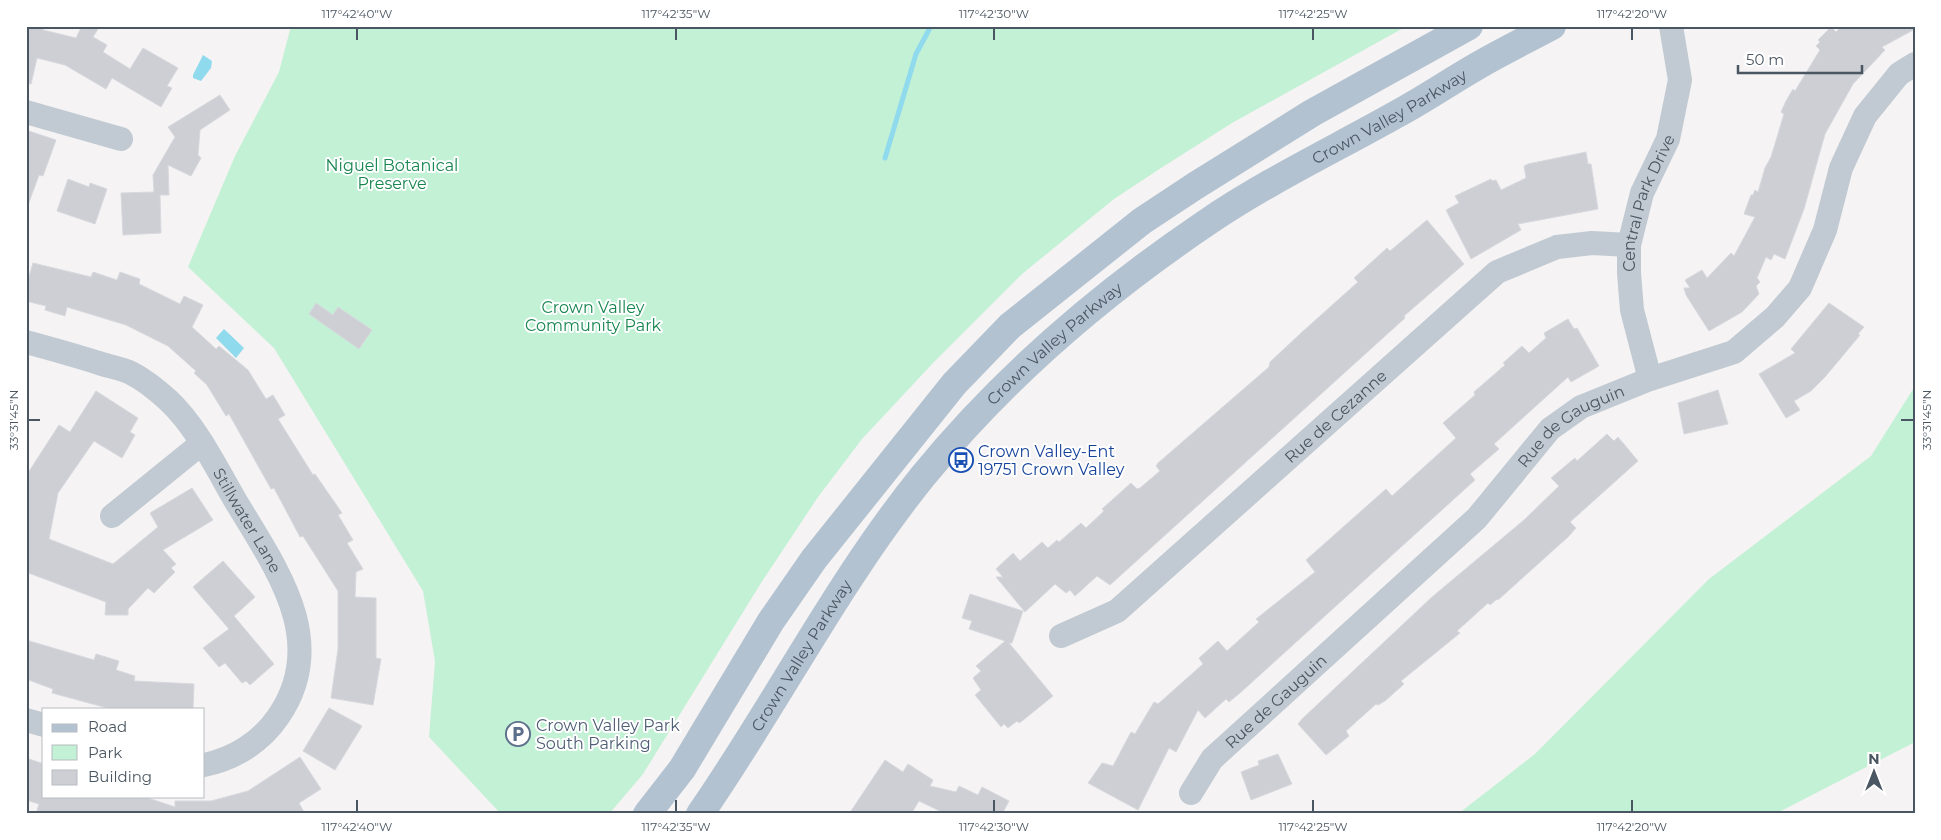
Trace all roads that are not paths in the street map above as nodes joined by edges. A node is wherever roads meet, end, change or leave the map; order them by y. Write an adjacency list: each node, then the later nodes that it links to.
1 (1469, 26): 17 (main road)
2 (1552, 26): 18 (main road, Crown Valley Parkway)
3 (1671, 26): 7 (street, Central Park Drive)
4 (1915, 64): 9 (street, Rue de Gauguin)
5 (26, 112): 6 (street)
6 (122, 139)
7 (1629, 245): 9 (street, Central Park Drive); 12 (street, Rue de Cezanne)
8 (26, 342): 10 (street, Stillwater Lane)
9 (1650, 379): 16 (street, Rue de Gauguin)
10 (202, 443): 11 (street); 15 (street, Stillwater Lane)
11 (112, 516)
12 (1061, 636)
13 (26, 720): 14 (street)
14 (42, 725)
15 (207, 764)
16 (1190, 793)
17 (647, 814)
18 (700, 814)

